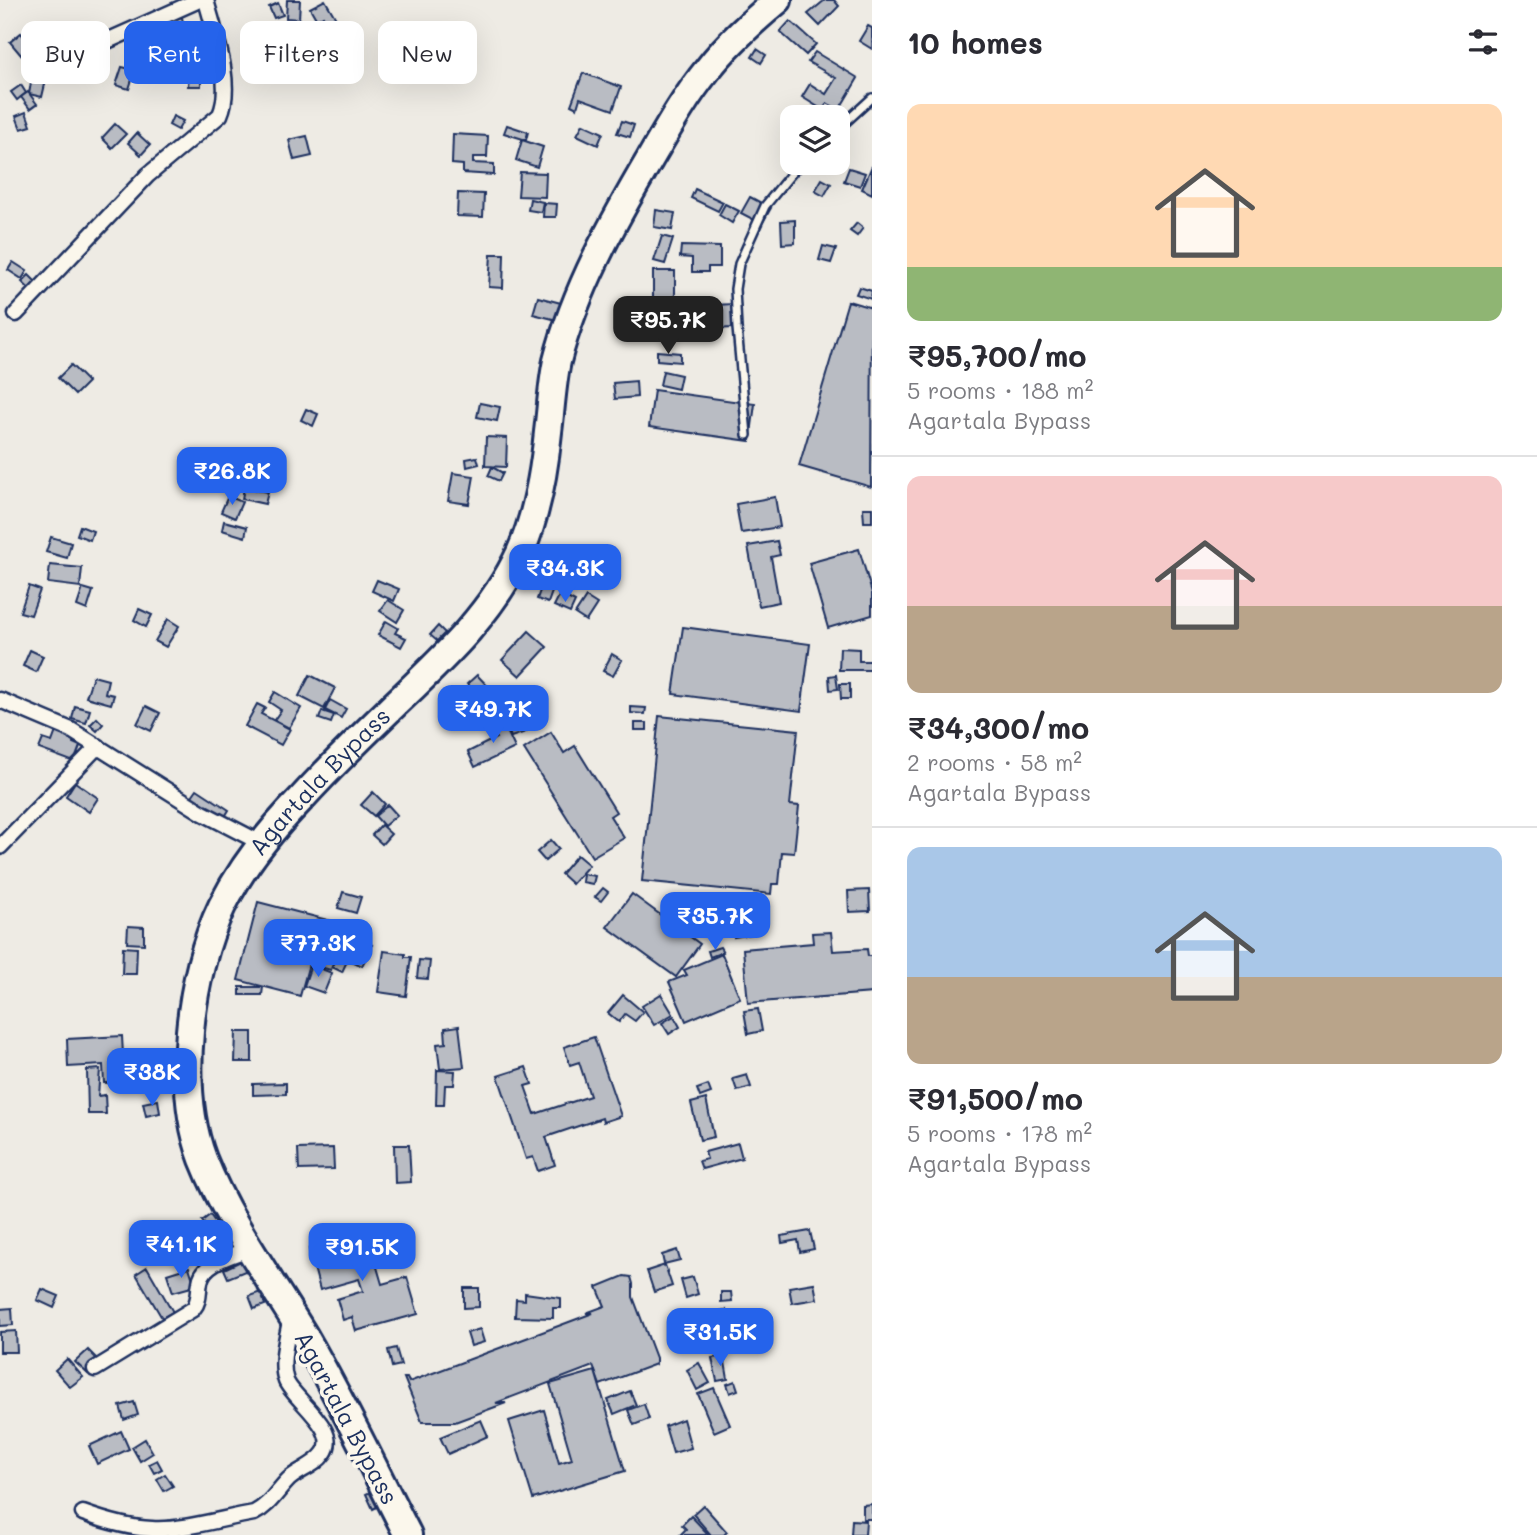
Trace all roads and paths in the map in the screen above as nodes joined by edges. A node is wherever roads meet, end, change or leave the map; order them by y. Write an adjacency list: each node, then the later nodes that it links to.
1 (205, 0): 8 (street)
2 (778, 0): 12 (highway, Agartala Bypass)
3 (191, 2): 4 (street)
4 (110, 39)
5 (872, 98): 6 (lane)
6 (850, 118)
7 (790, 175): 9 (lane)
8 (16, 314)
9 (747, 435)
10 (0, 700): 11 (street)
11 (98, 746): 12 (street); 13 (street)
12 (261, 844): 14 (highway, Agartala Bypass)
13 (0, 847)
14 (251, 1248): 15 (highway, Agartala Bypass); 16 (street)
15 (291, 1315): 17 (street); 18 (highway, Agartala Bypass)
16 (95, 1369)
17 (83, 1513)
18 (408, 1535)

